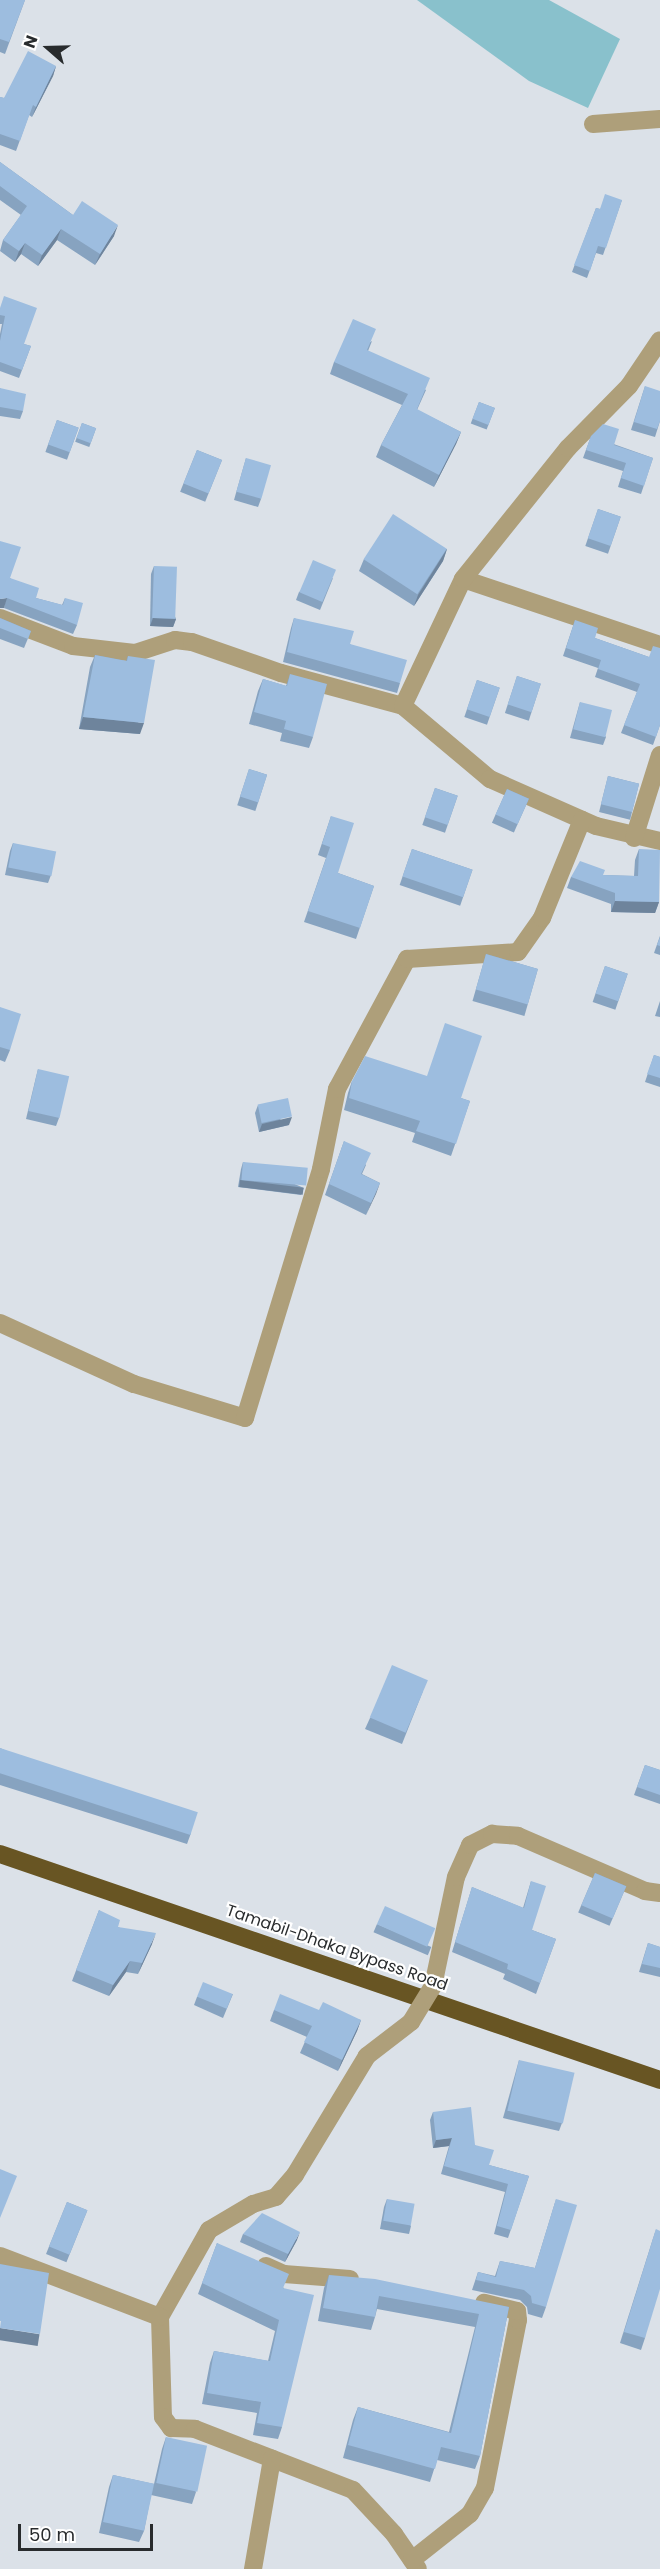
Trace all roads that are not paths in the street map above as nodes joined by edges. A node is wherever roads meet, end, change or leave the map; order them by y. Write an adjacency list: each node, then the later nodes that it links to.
1 (660, 118): 2 (street)
2 (593, 124)
3 (660, 340): 4 (street)
4 (463, 579): 6 (street); 7 (street)
5 (0, 618): 7 (street)
6 (660, 645)
7 (403, 706): 9 (street)
8 (660, 755): 10 (street)
9 (582, 820): 10 (street); 12 (street)
10 (634, 838): 11 (street)
11 (660, 841)
12 (0, 1323)
13 (0, 1854): 15 (highway, Tamabil-Dhaka Bypass Road)
14 (660, 1893): 16 (street, bridge)
15 (660, 2080)
16 (204, 2238): 17 (street); 22 (street)
17 (224, 2247)
18 (0, 2256): 22 (street)
19 (244, 2256): 20 (street)
20 (372, 2281)
21 (466, 2298): 24 (street)
22 (160, 2316): 23 (street)
23 (272, 2459): 24 (street); 25 (street)
24 (415, 2565)
25 (253, 2569)

